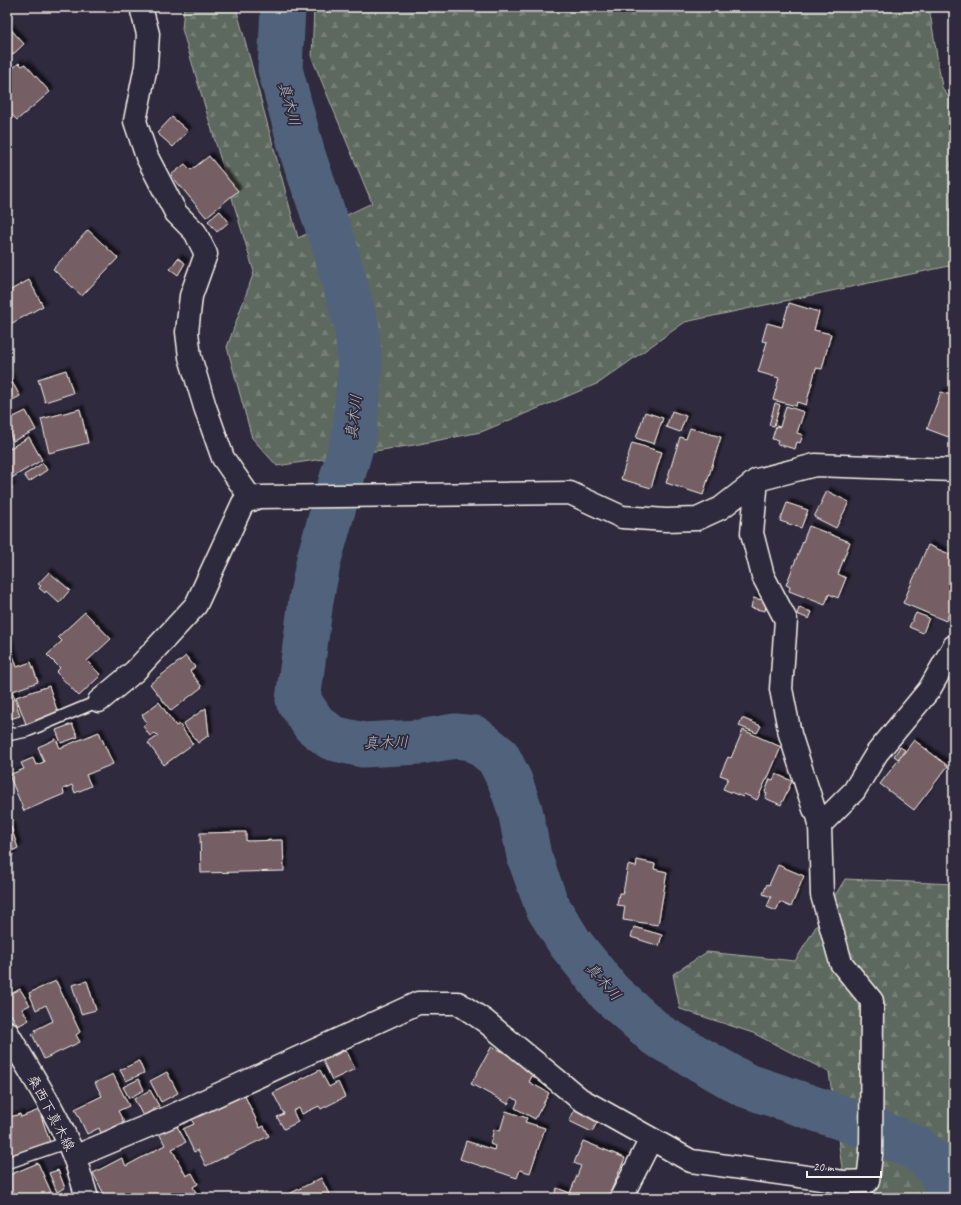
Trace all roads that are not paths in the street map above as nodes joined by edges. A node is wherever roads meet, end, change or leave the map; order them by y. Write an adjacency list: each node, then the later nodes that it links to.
1 (141, 7): 4 (street)
2 (954, 470): 3 (street)
3 (757, 480): 4 (street); 8 (street)
4 (252, 500): 6 (street)
5 (954, 646): 8 (street)
6 (99, 701): 7 (lane)
7 (7, 735)
8 (820, 825): 10 (street)
9 (7, 1032): 11 (street, 桑西下真木線)
10 (651, 1139): 11 (street); 14 (street)
11 (71, 1150): 12 (lane); 13 (street, 桑西下真木線)
12 (7, 1163)
13 (87, 1198)
14 (621, 1198)

